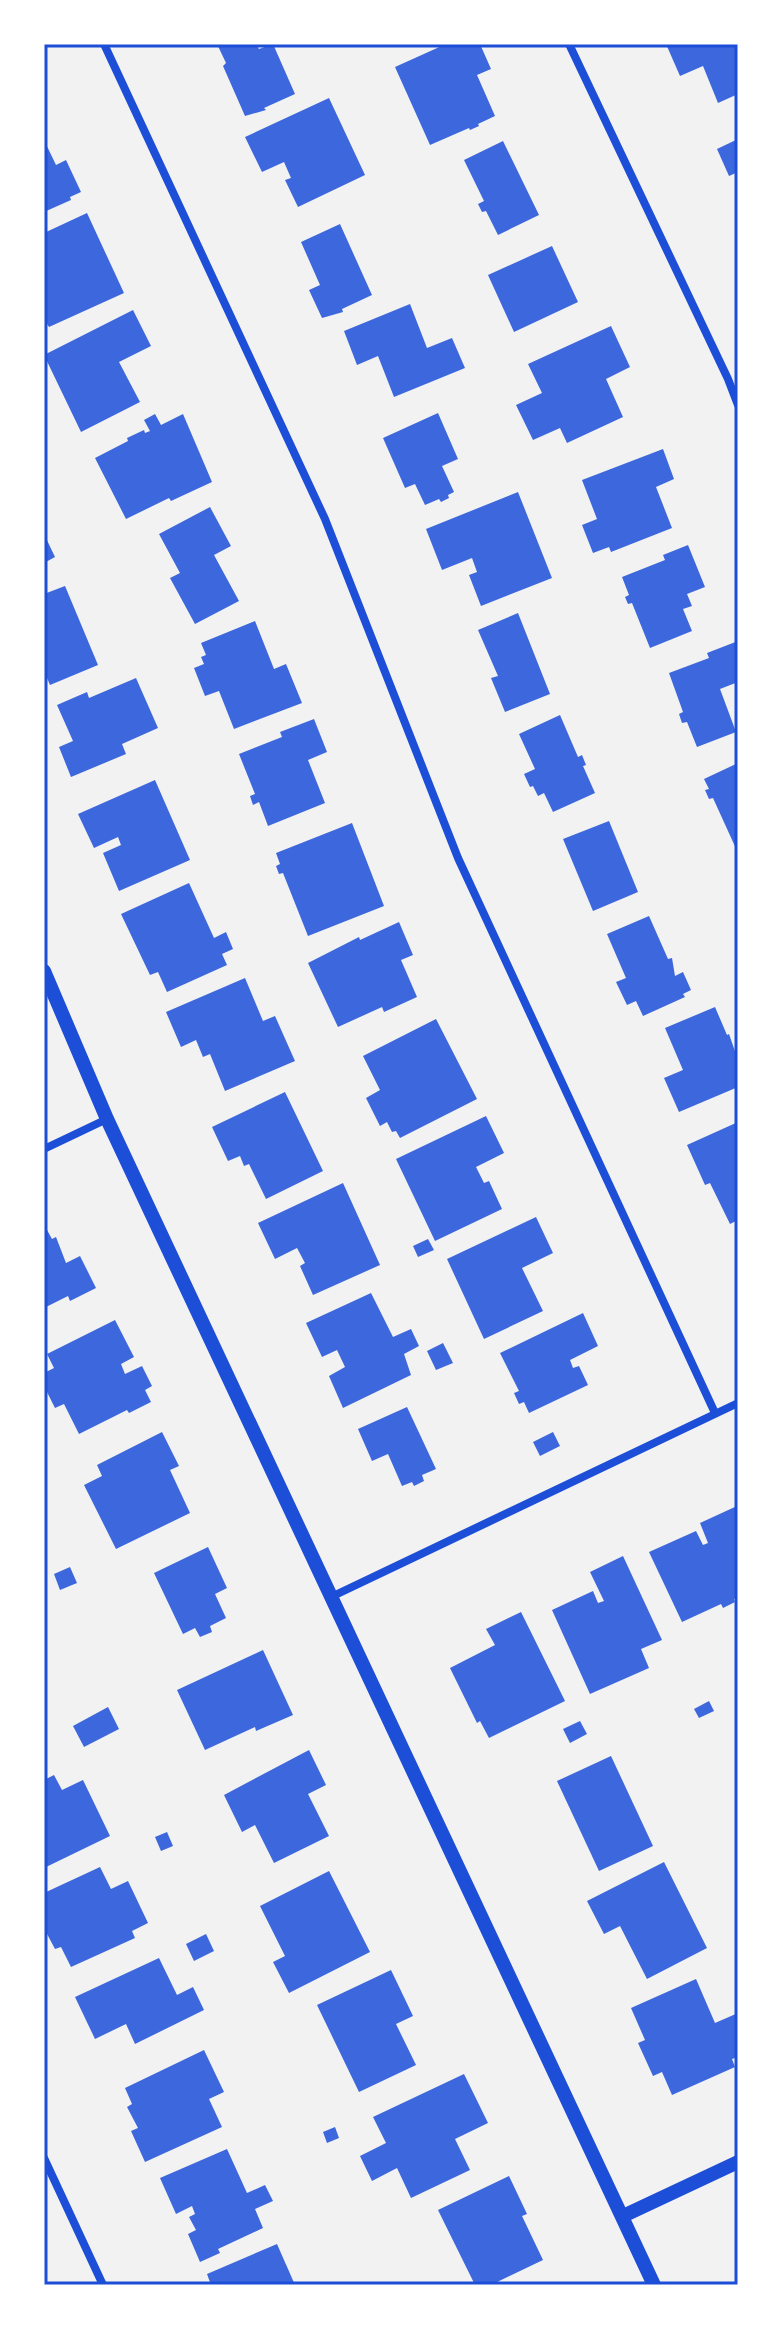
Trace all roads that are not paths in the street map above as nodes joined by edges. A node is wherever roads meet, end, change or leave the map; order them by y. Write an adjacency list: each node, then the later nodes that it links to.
1 (104, 44): 8 (street)
2 (569, 44): 3 (street)
3 (738, 405)
4 (44, 971): 5 (street)
5 (107, 1119): 6 (street); 9 (street)
6 (44, 1149)
7 (738, 1403): 8 (street)
8 (715, 1413): 9 (street)
9 (329, 1597): 12 (street)
10 (44, 2158): 13 (street)
11 (738, 2162): 12 (street)
12 (623, 2216): 14 (street)
13 (103, 2285)
14 (654, 2285)

